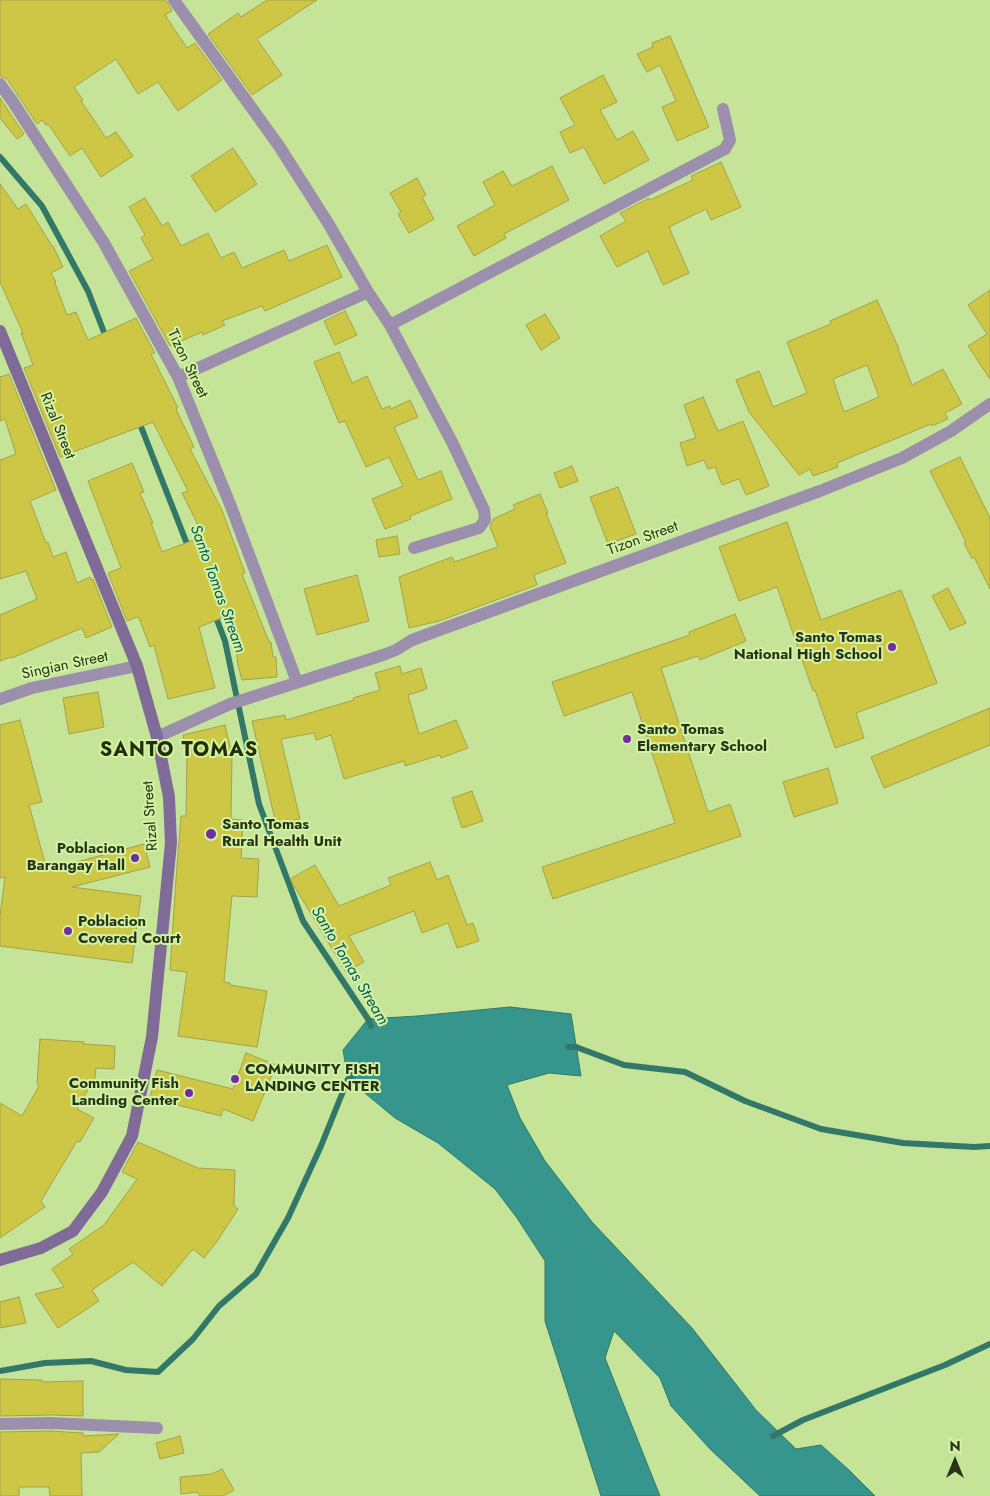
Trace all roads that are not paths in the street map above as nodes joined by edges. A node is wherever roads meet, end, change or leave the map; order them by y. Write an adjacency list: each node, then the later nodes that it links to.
1 (174, 0): 4 (street)
2 (0, 84): 7 (street, Tizon Street)
3 (724, 109): 5 (street)
4 (368, 292): 5 (street); 7 (street)
5 (390, 325): 9 (street)
6 (0, 331): 10 (street, Rizal Street)
7 (178, 377): 11 (street, Tizon Street)
8 (990, 404): 11 (street, Tizon Street)
9 (414, 548)
10 (137, 666): 12 (street, Singian Street); 13 (street, Rizal Street)
11 (297, 682): 13 (street, Tizon Street)
12 (0, 699)
13 (157, 737): 14 (street, Rizal Street)
14 (0, 1260)
15 (0, 1424): 16 (street)
16 (157, 1428)

